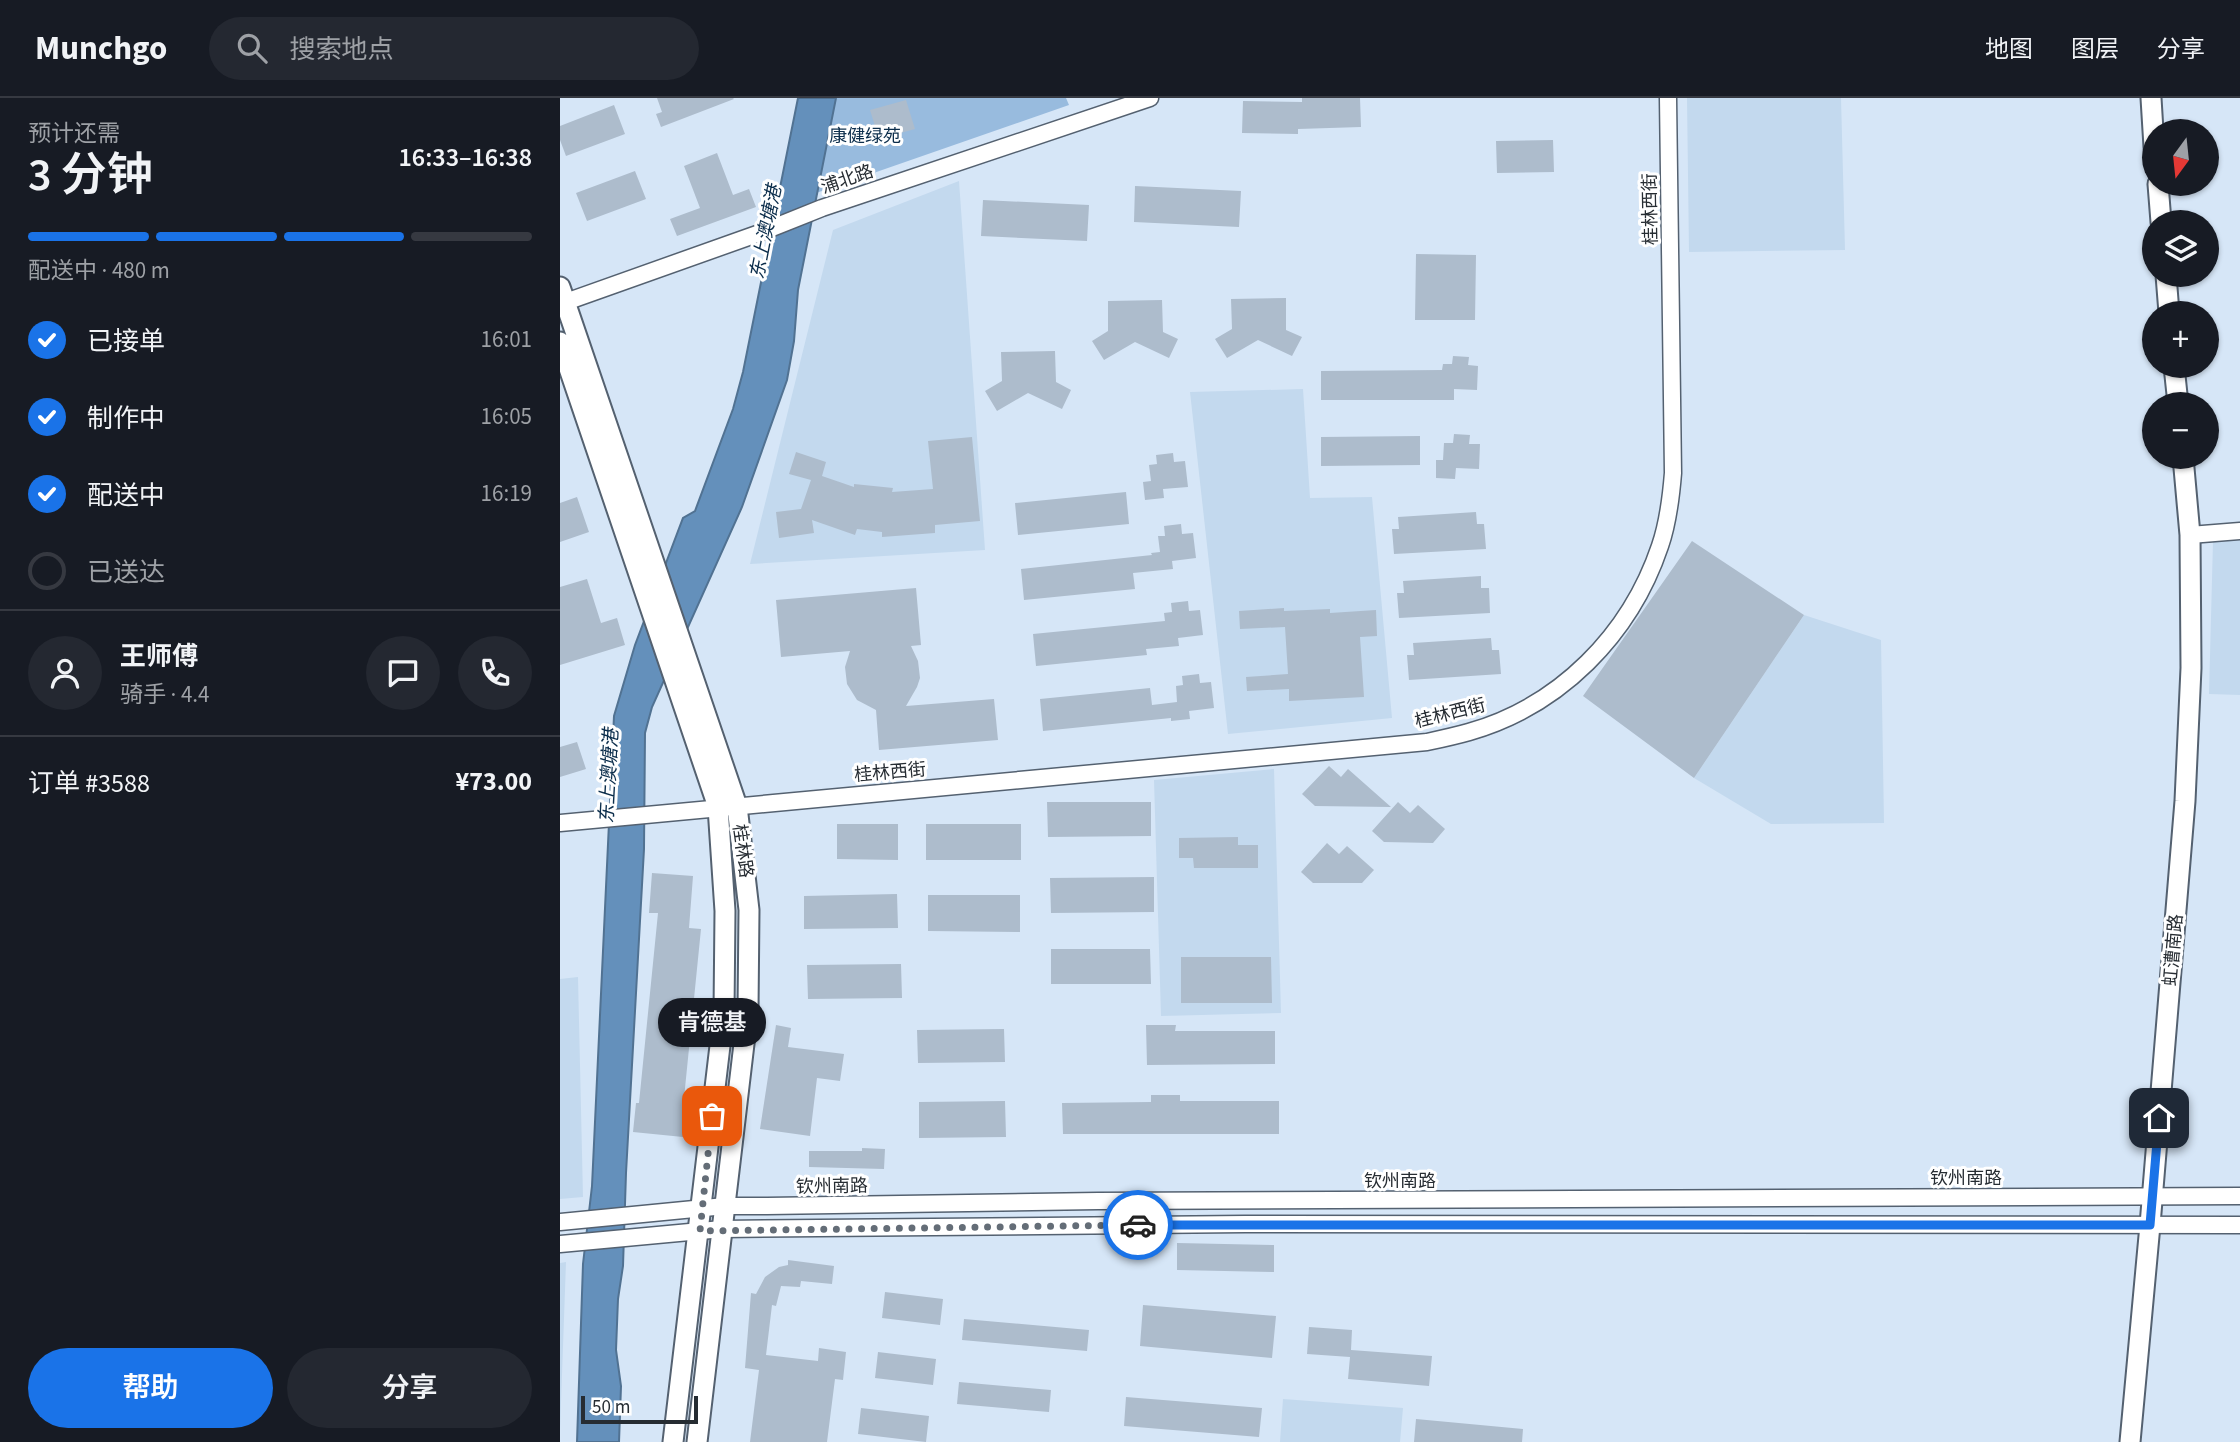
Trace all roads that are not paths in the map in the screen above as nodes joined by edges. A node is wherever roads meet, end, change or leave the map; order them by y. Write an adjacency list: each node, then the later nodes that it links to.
1 (1150, 98): 5 (street, 浦北路)
2 (1668, 98): 10 (street, 桂林西街)
3 (2151, 98): 4 (main road)
4 (2152, 119)
5 (562, 298): 10 (main road, 桂林路)
6 (560, 342): 10 (main road, 桂林路)
7 (2184, 469): 9 (main road, 虹漕南路)
8 (2240, 531): 9 (street)
9 (2190, 535): 12 (main road, 虹漕南路)
10 (728, 807): 11 (street, 桂林西街); 14 (main road, 桂林路); 15 (main road, 桂林路)
11 (560, 823)
12 (2153, 1196): 13 (street, 钦州南路); 14 (street, 钦州南路); 17 (main road, 虹漕南路)
13 (2240, 1196)
14 (725, 1206): 15 (street, 钦州南路); 19 (main road, 桂林路)
15 (701, 1209): 16 (street, 钦州南路); 20 (main road, 桂林路)
16 (560, 1222)
17 (2150, 1225): 18 (street); 19 (street); 24 (main road, 虹漕南路)
18 (2240, 1225)
19 (722, 1229): 20 (street); 23 (main road, 桂林路)
20 (700, 1231): 21 (street); 22 (main road, 桂林路)
21 (560, 1244)
22 (673, 1442)
23 (696, 1442)
24 (2130, 1442)

